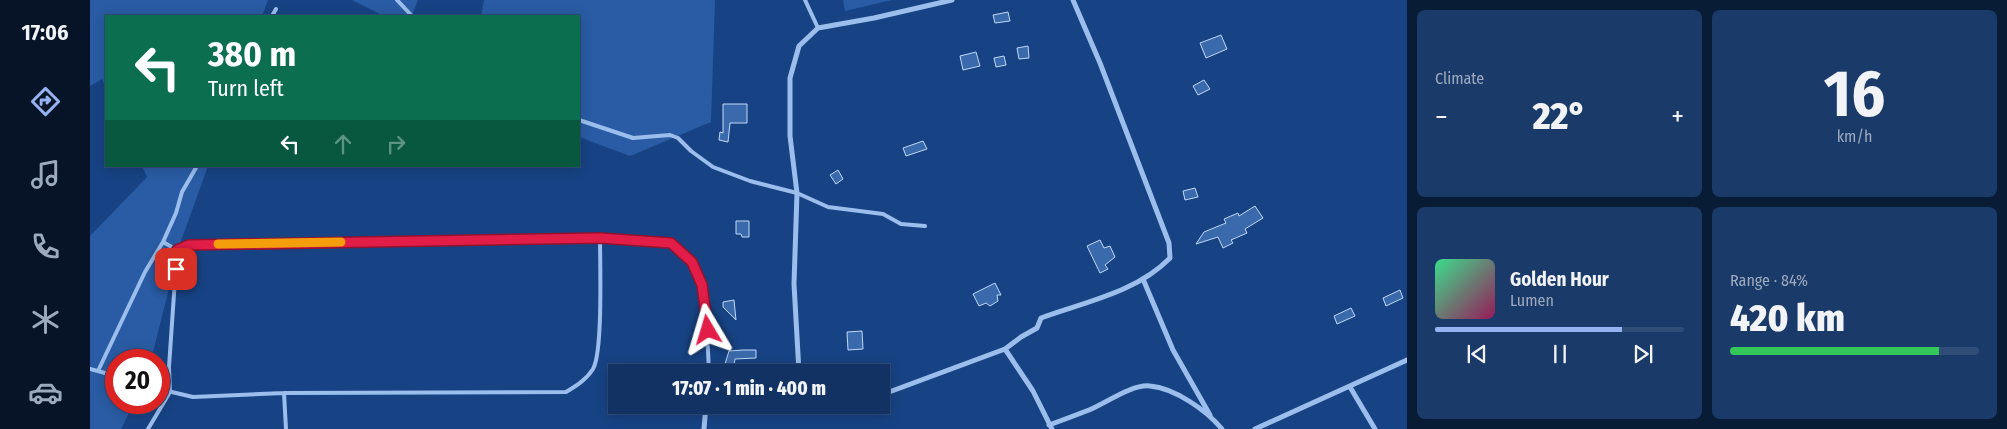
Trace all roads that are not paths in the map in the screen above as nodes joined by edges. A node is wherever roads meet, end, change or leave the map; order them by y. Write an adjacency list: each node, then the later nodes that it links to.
1 (397, 0): 7 (lane)
2 (805, 0): 8 (lane)
3 (952, 0): 8 (street)
4 (1073, 0): 16 (street)
5 (276, 9): 6 (lane)
6 (273, 15)
7 (411, 15)
8 (818, 28): 11 (street)
9 (580, 120): 11 (lane)
10 (196, 167): 14 (lane)
11 (797, 193): 12 (lane); 21 (street)
12 (925, 226)
13 (600, 238): 15 (lane); 20 (lane); 28 (lane)
14 (163, 242): 15 (lane); 23 (lane)
15 (177, 250): 18 (lane)
16 (1143, 279): 17 (street); 31 (street)
17 (1005, 349): 27 (street); 32 (street)
18 (170, 352)
19 (1407, 360): 25 (street)
20 (709, 364)
21 (799, 364)
22 (90, 369): 23 (lane)
23 (98, 370): 24 (lane)
24 (105, 372)
25 (1350, 387): 37 (street); 38 (street)
26 (170, 392): 28 (lane)
27 (890, 392)
28 (284, 393): 34 (lane)
29 (157, 414): 33 (lane)
30 (705, 414): 35 (street)
31 (1210, 415): 32 (street); 36 (street)
32 (1050, 427)
33 (148, 429)
34 (286, 429)
35 (704, 429)
36 (1222, 429)
37 (1255, 429)
38 (1375, 429)

